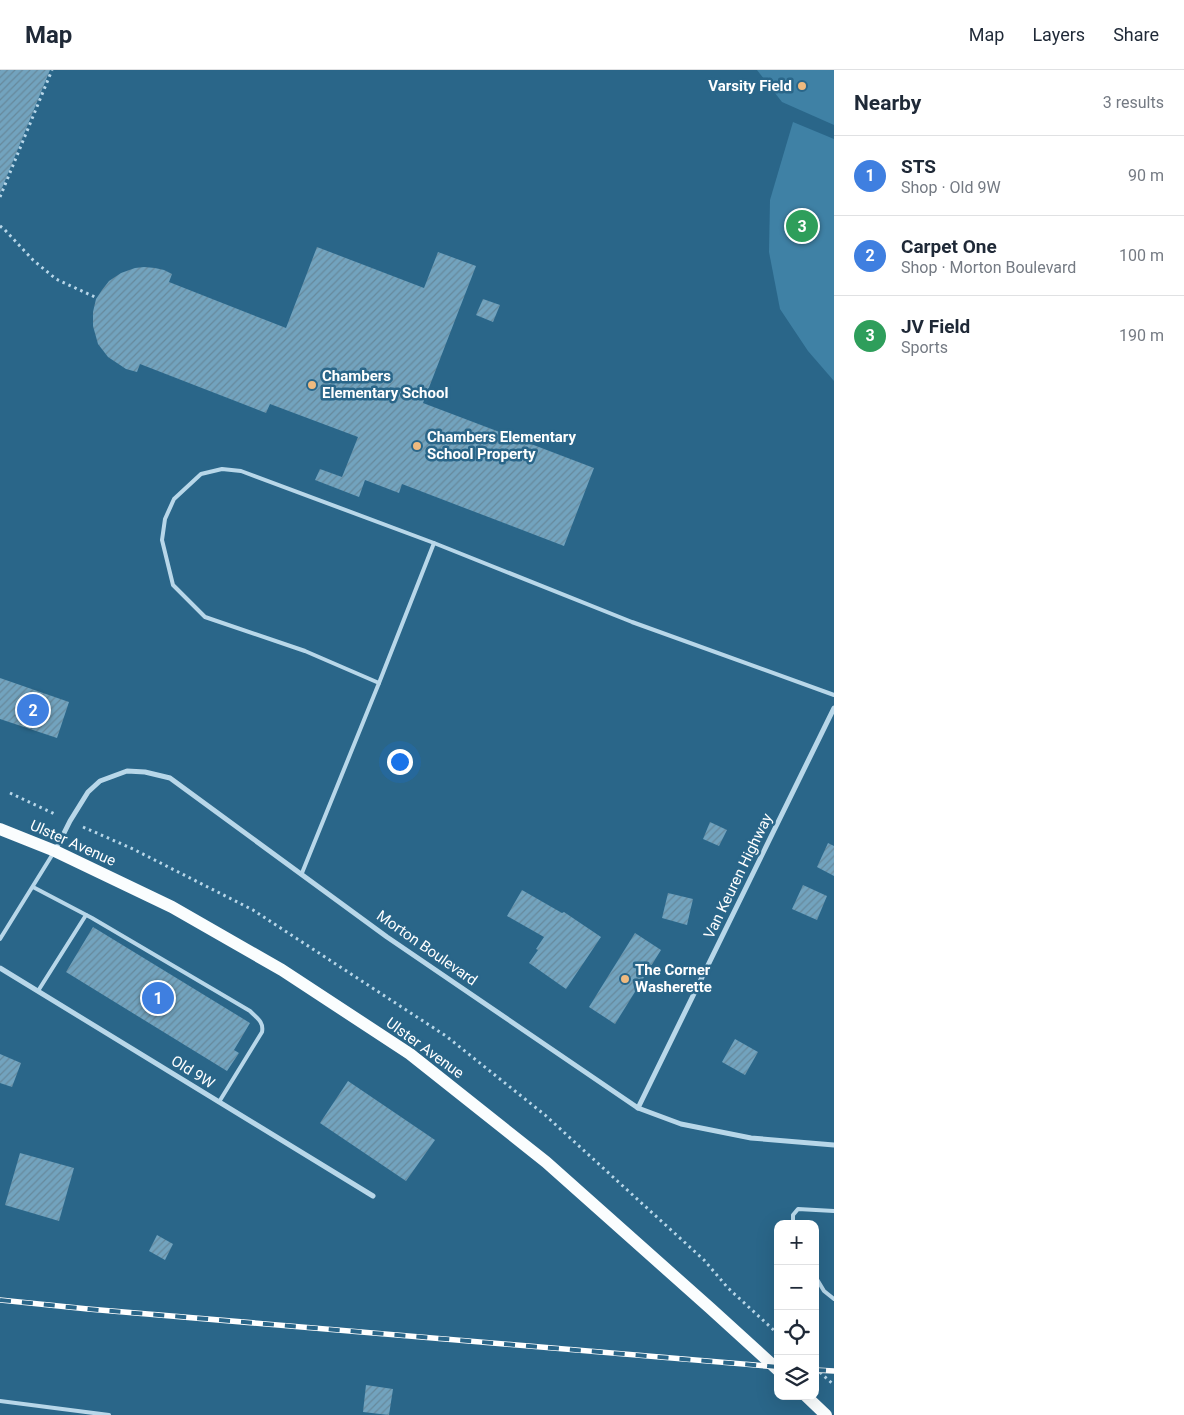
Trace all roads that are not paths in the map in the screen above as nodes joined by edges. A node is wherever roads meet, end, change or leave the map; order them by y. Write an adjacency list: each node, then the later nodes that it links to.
1 (434, 542): 2 (lane); 2 (lane); 3 (lane)
2 (379, 683): 7 (lane)
3 (834, 696)
4 (834, 708): 14 (street, Van Keuren Highway)
5 (0, 829): 6 (main road, Ulster Avenue)
6 (55, 851): 7 (street, Morton Boulevard); 8 (lane); 21 (main road, Ulster Avenue)
7 (302, 873): 14 (street, Morton Boulevard)
8 (33, 886): 9 (lane); 10 (lane)
9 (86, 915): 12 (lane); 13 (lane)
10 (0, 939)
11 (0, 968): 12 (street, Old 9W)
12 (38, 992): 13 (street, Old 9W)
13 (219, 1102): 16 (street, Old 9W)
14 (638, 1108): 15 (street, Morton Boulevard)
15 (834, 1145)
16 (373, 1196)
17 (834, 1211): 18 (lane)
18 (793, 1220)
19 (819, 1283): 20 (lane)
20 (834, 1300)
21 (774, 1366)
22 (810, 1400): 25 (main road)
23 (0, 1401): 24 (lane)
24 (109, 1415)
25 (826, 1415)

